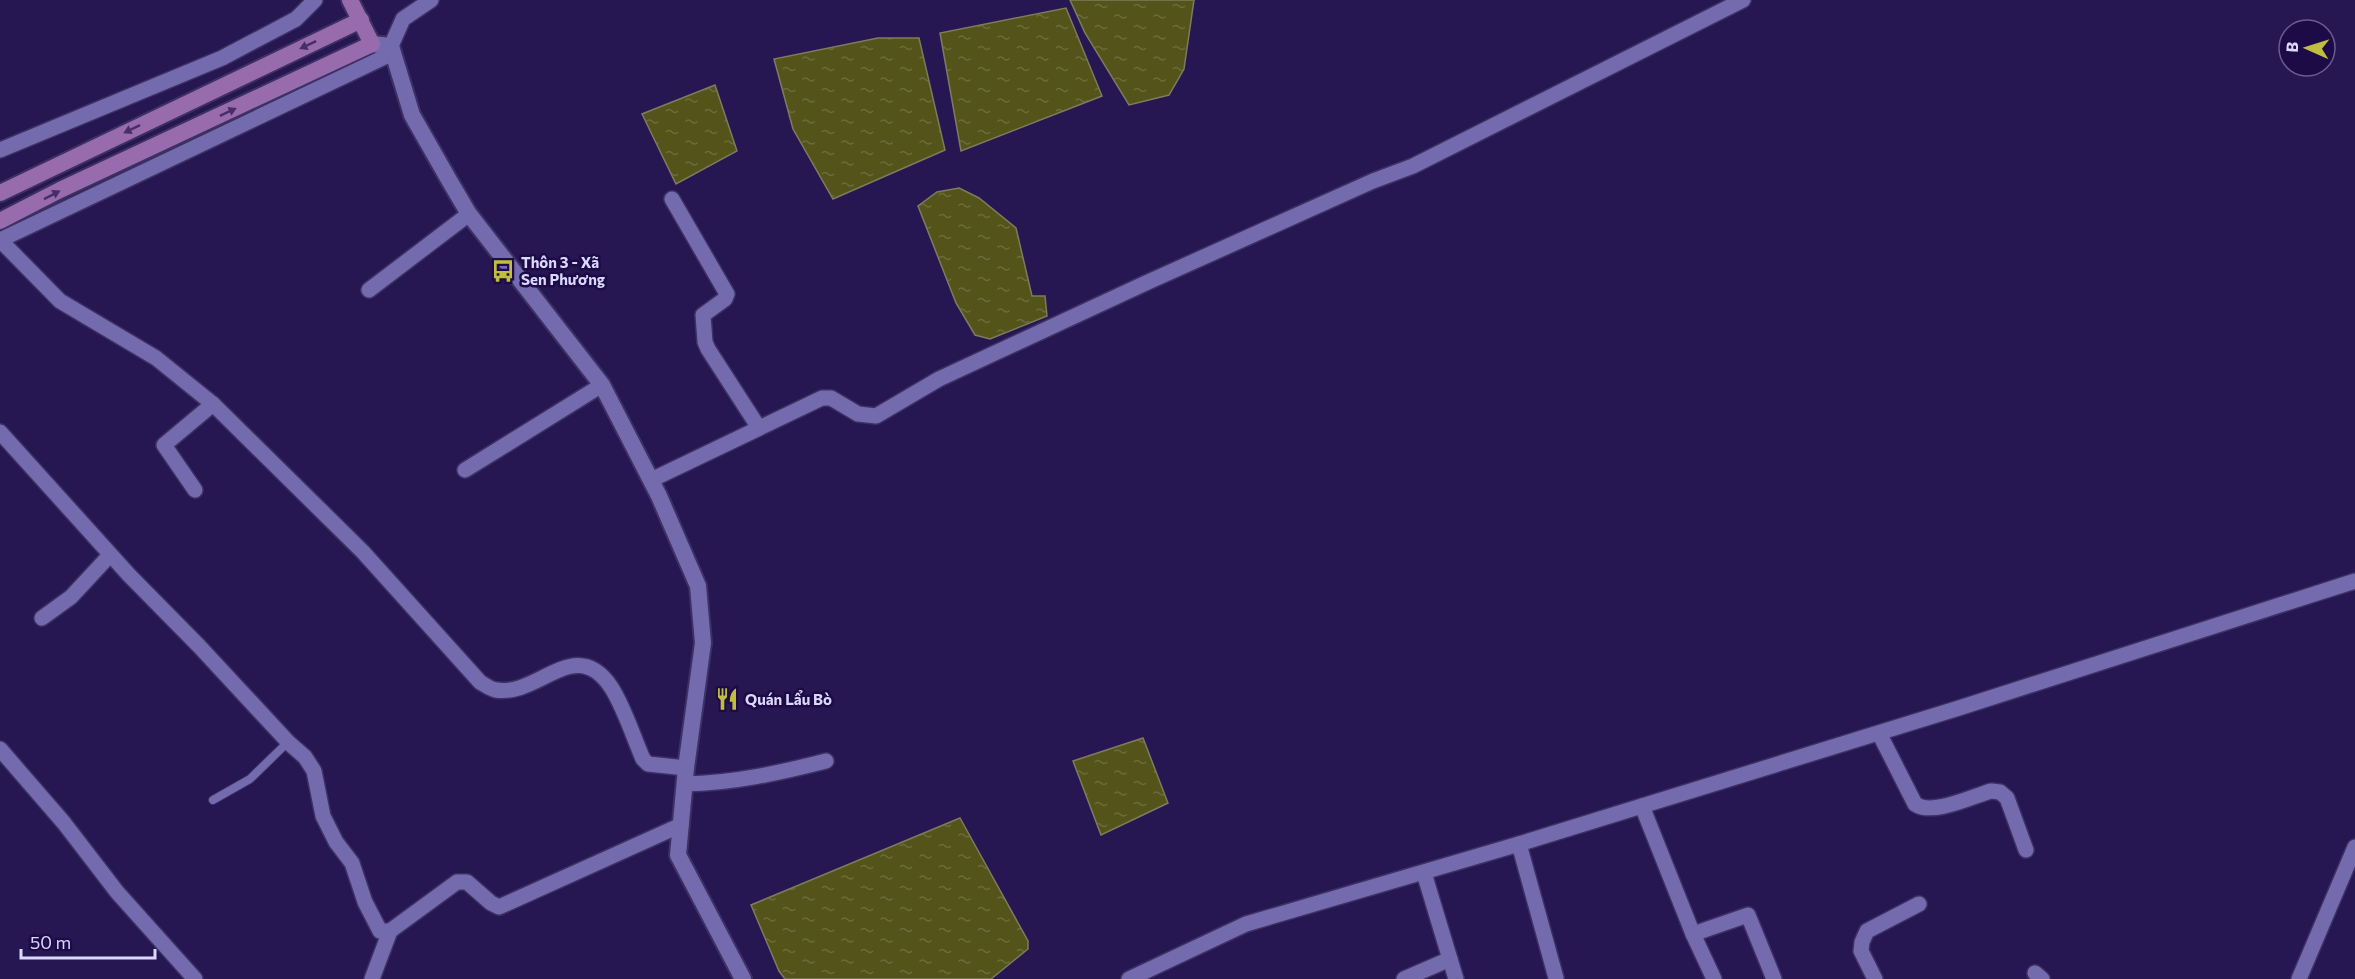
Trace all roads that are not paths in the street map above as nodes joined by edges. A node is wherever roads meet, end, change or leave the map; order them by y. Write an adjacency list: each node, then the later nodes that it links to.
1 (315, 0): 8 (street)
2 (350, 0): 5 (main road)
3 (431, 0): 7 (street)
4 (1743, 0): 17 (street)
5 (361, 20): 6 (main road); 9 (main road, one-way to 9)
6 (372, 44): 7 (street); 12 (main road, one-way to 6)
7 (392, 50): 11 (street); 13 (street)
8 (0, 150)
9 (0, 193)
10 (672, 200): 17 (street)
11 (469, 214): 14 (street); 15 (street)
12 (0, 222)
13 (0, 240): 16 (street)
14 (369, 290)
15 (602, 386): 19 (street); 20 (street)
16 (213, 404): 21 (street); 29 (street)
17 (759, 428): 20 (street)
18 (0, 432): 22 (street)
19 (465, 470)
20 (651, 480): 29 (street)
21 (195, 490)
22 (110, 555): 24 (street); 26 (street)
23 (2355, 581): 25 (street)
24 (42, 618)
25 (1879, 733): 31 (street); 35 (street)
26 (288, 742): 30 (lane); 38 (street)
27 (0, 749): 43 (street)
28 (826, 761): 29 (street)
29 (686, 776): 32 (street)
30 (213, 800)
31 (1642, 806): 33 (street); 39 (street)
32 (681, 825): 38 (street); 45 (street)
33 (1518, 844): 36 (street); 42 (street)
34 (2355, 847): 52 (street)
35 (2026, 850)
36 (1424, 873): 40 (street); 41 (street)
37 (1919, 904): 51 (street)
38 (390, 931): 44 (street)
39 (1693, 934): 49 (street); 50 (street)
40 (1450, 959): 47 (street); 48 (street)
41 (1152, 974): 46 (street)
42 (1556, 978)
43 (195, 979)
44 (372, 979)
45 (743, 979)
46 (1129, 979)
47 (1404, 979)
48 (1456, 979)
49 (1714, 979)
50 (1774, 979)
51 (1875, 979)
52 (2299, 979)

